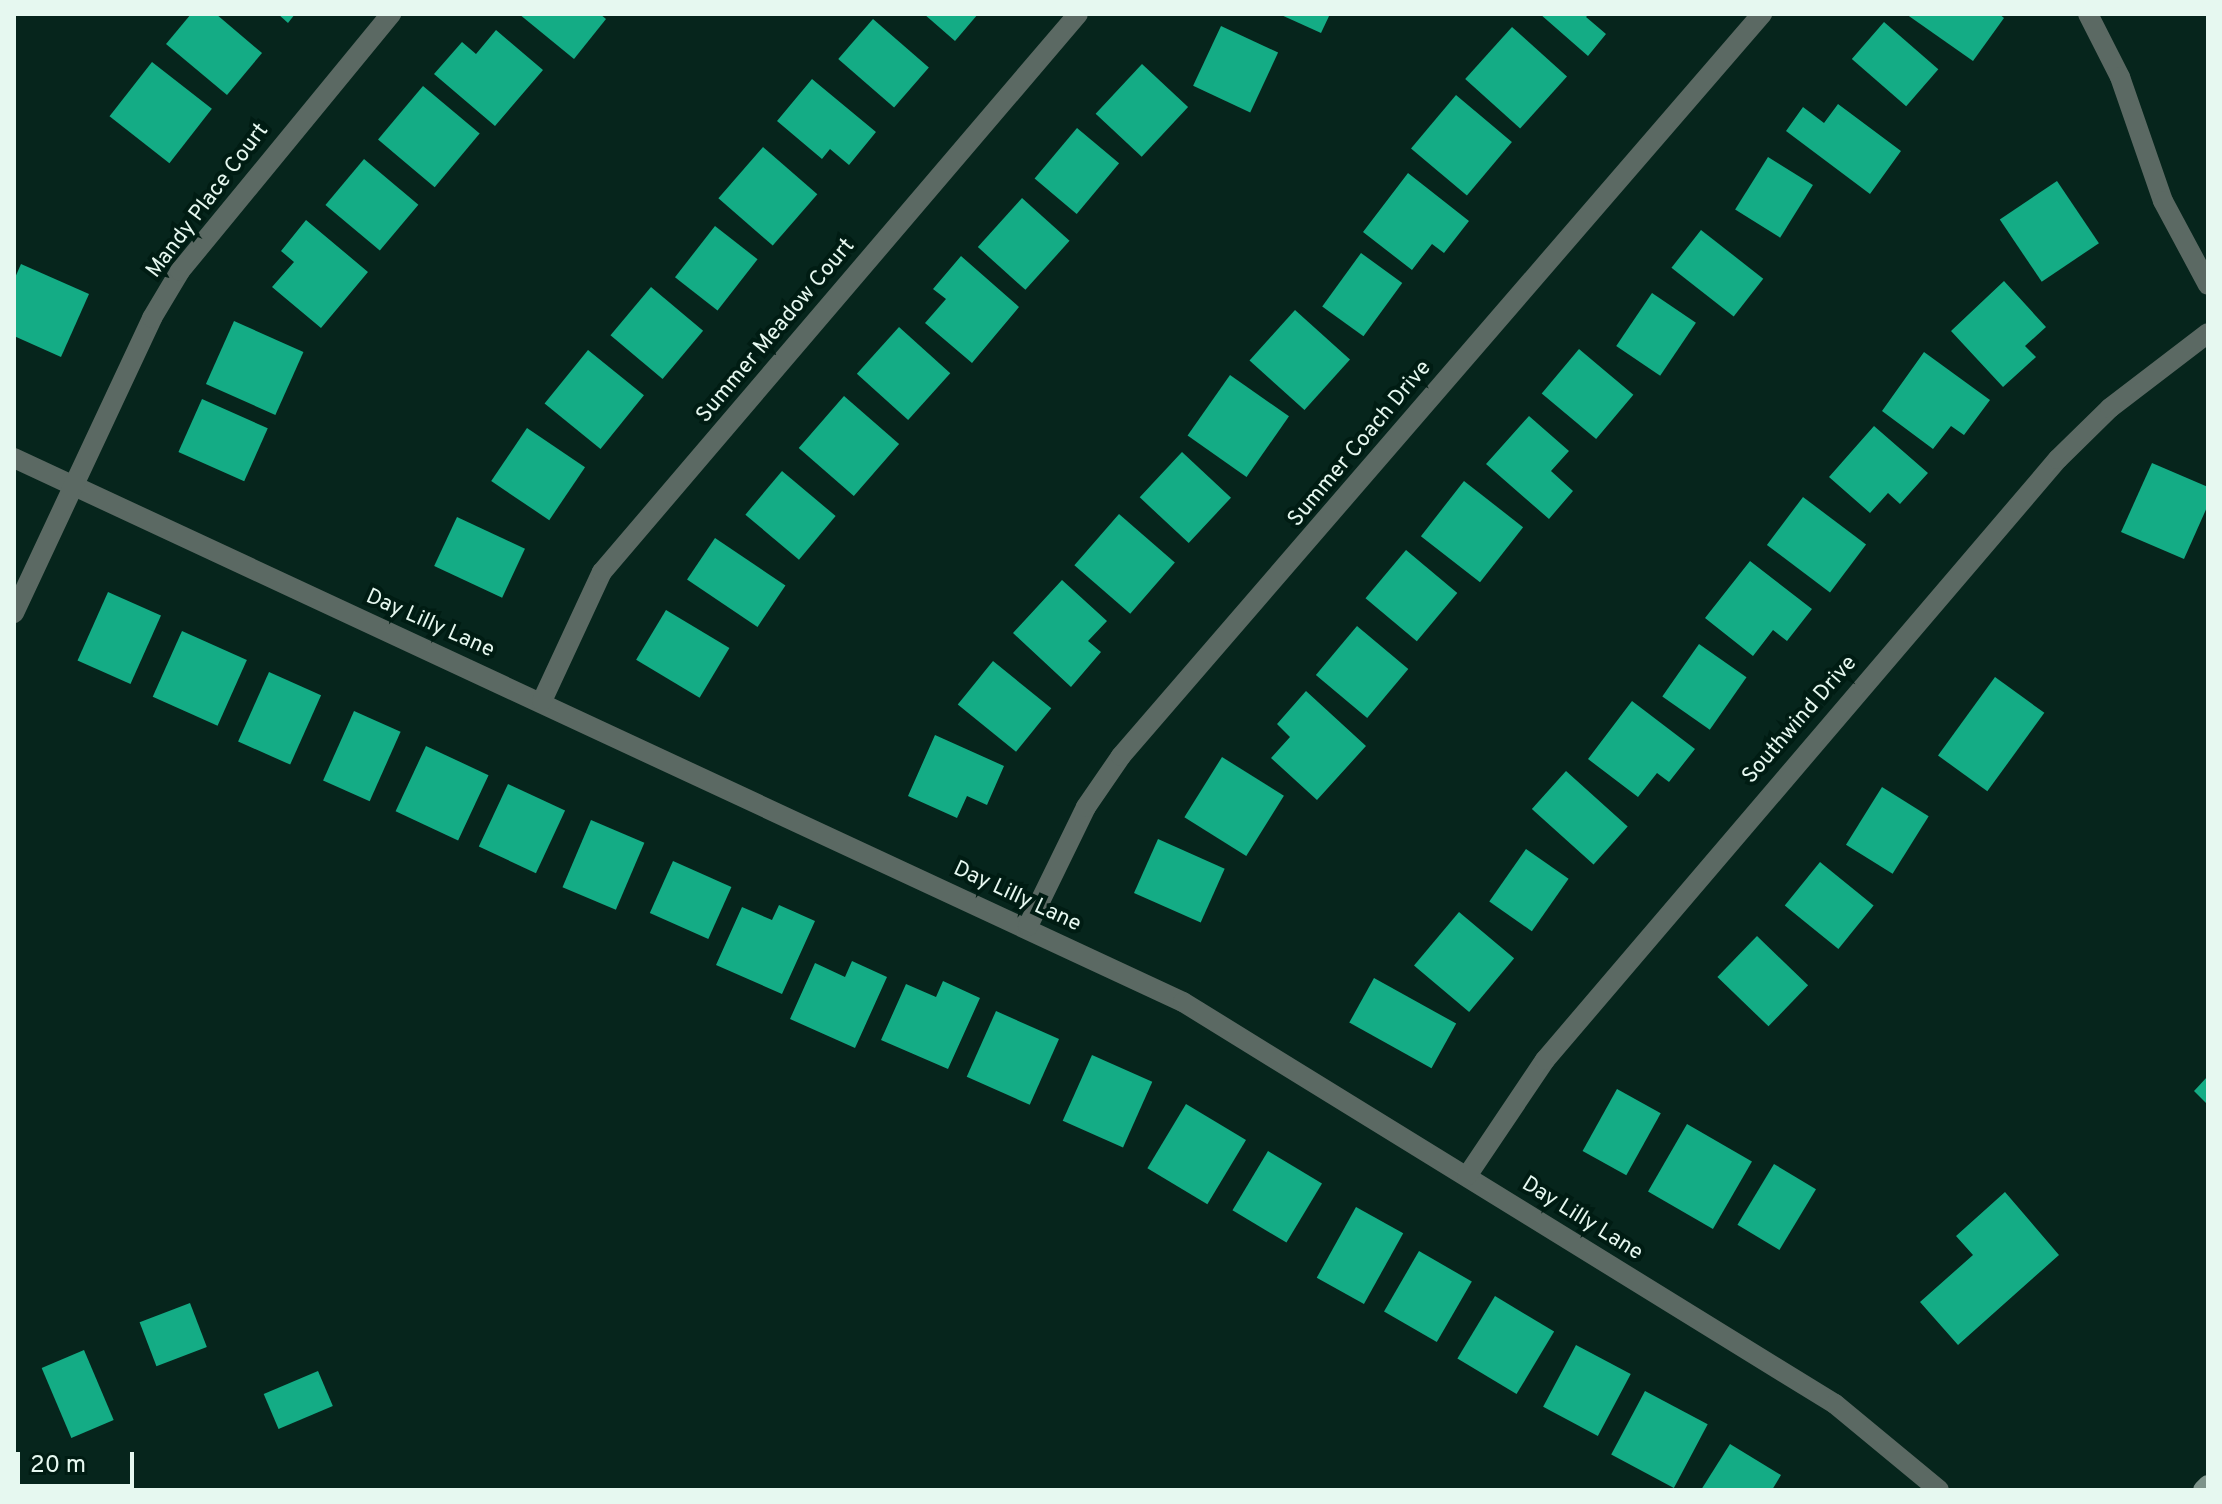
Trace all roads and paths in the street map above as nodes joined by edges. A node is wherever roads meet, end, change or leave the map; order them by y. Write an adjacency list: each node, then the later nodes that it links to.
1 (391, 14): 8 (street, Mandy Place Court)
2 (1078, 14): 10 (street, Summer Meadow Court)
3 (1762, 14): 11 (street, Summer Coach Drive)
4 (2088, 14): 5 (street)
5 (2208, 285)
6 (2208, 333): 12 (street, Southwind Drive)
7 (14, 458): 8 (street, Day Lilly Lane)
8 (72, 487): 9 (street, Mandy Place Court); 10 (street, Day Lilly Lane)
9 (14, 613)
10 (542, 701): 11 (street, Day Lilly Lane)
11 (1028, 926): 12 (street, Day Lilly Lane)
12 (1467, 1176): 14 (street, Day Lilly Lane)
13 (2208, 1485): 15 (main road)
14 (1939, 1490)
15 (2203, 1490)

